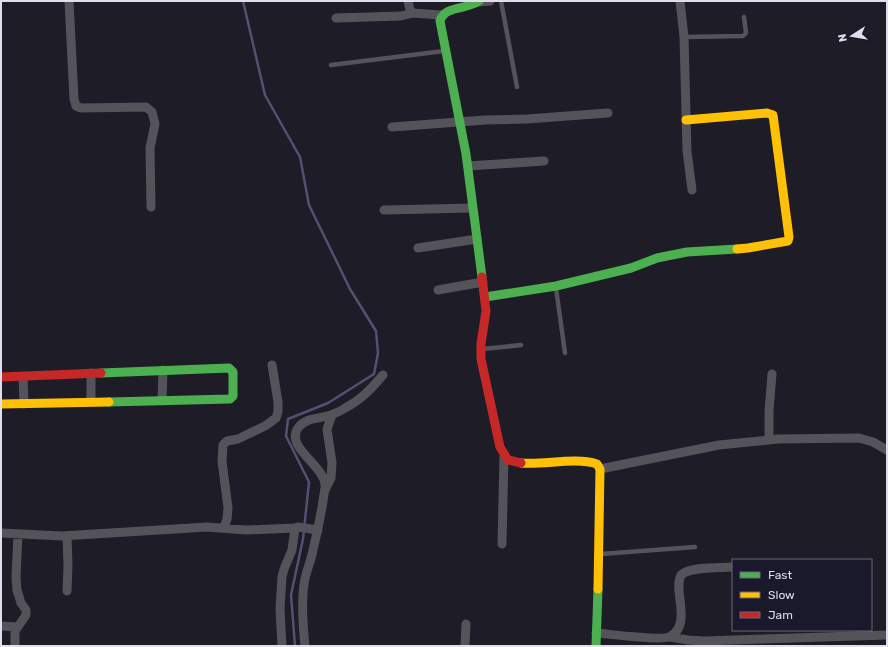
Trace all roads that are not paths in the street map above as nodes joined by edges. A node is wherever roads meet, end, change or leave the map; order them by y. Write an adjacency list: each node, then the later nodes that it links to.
1 (68, 1): 22 (street)
2 (408, 1): 7 (street)
3 (490, 1): 6 (street)
4 (502, 1): 14 (lane)
5 (680, 1): 11 (street)
6 (478, 2): 8 (street)
7 (413, 13): 8 (street); 10 (street)
8 (442, 15): 12 (street)
9 (744, 16): 11 (lane)
10 (336, 18)
11 (684, 38): 16 (street)
12 (446, 51): 13 (lane); 17 (street)
13 (331, 65)
14 (517, 87)
15 (608, 113): 17 (street)
16 (686, 120): 21 (street); 28 (street)
17 (460, 122): 18 (street); 20 (street)
18 (392, 127)
19 (544, 161): 20 (street)
20 (468, 166): 23 (street)
21 (692, 190)
22 (151, 208)
23 (472, 208): 24 (street); 25 (street)
24 (384, 210)
25 (477, 239): 26 (street); 27 (street)
26 (418, 248)
27 (483, 282): 29 (street); 30 (street)
28 (556, 286): 30 (street); 33 (lane)
29 (438, 290)
30 (485, 297): 32 (street)
31 (521, 345): 32 (lane)
32 (481, 350): 48 (street)
33 (564, 353)
34 (272, 365): 51 (street)
35 (163, 370): 36 (street); 41 (street); 41 (street)
36 (90, 374): 40 (street); 42 (street)
37 (772, 374): 46 (street)
38 (383, 375): 45 (street)
39 (1, 376): 40 (street)
40 (23, 376): 44 (street)
41 (162, 401): 42 (street)
42 (91, 402): 44 (street)
43 (1, 404): 44 (street)
44 (24, 404)
45 (332, 415): 50 (street); 50 (street)
46 (769, 440): 47 (street); 49 (street)
47 (887, 450)
48 (504, 455): 49 (street); 57 (street)
49 (600, 469): 59 (street)
50 (323, 493): 53 (street)
51 (224, 528): 52 (street); 56 (street)
52 (297, 528): 53 (street); 71 (street)
53 (316, 530): 72 (street)
54 (1, 533): 55 (street)
55 (18, 534): 56 (street); 64 (street)
56 (66, 536): 61 (street)
57 (502, 544)
58 (695, 547): 59 (lane)
59 (599, 554): 65 (street)
60 (732, 567): 68 (street)
61 (66, 591)
62 (466, 624): 73 (street)
63 (1, 626): 64 (street)
64 (17, 627): 70 (street)
65 (596, 633): 69 (street); 74 (street)
66 (780, 634): 67 (street); 68 (street)
67 (887, 635)
68 (670, 637): 69 (street)
69 (645, 642)
70 (15, 646)
71 (282, 646)
72 (305, 646)
73 (465, 646)
74 (596, 646)

